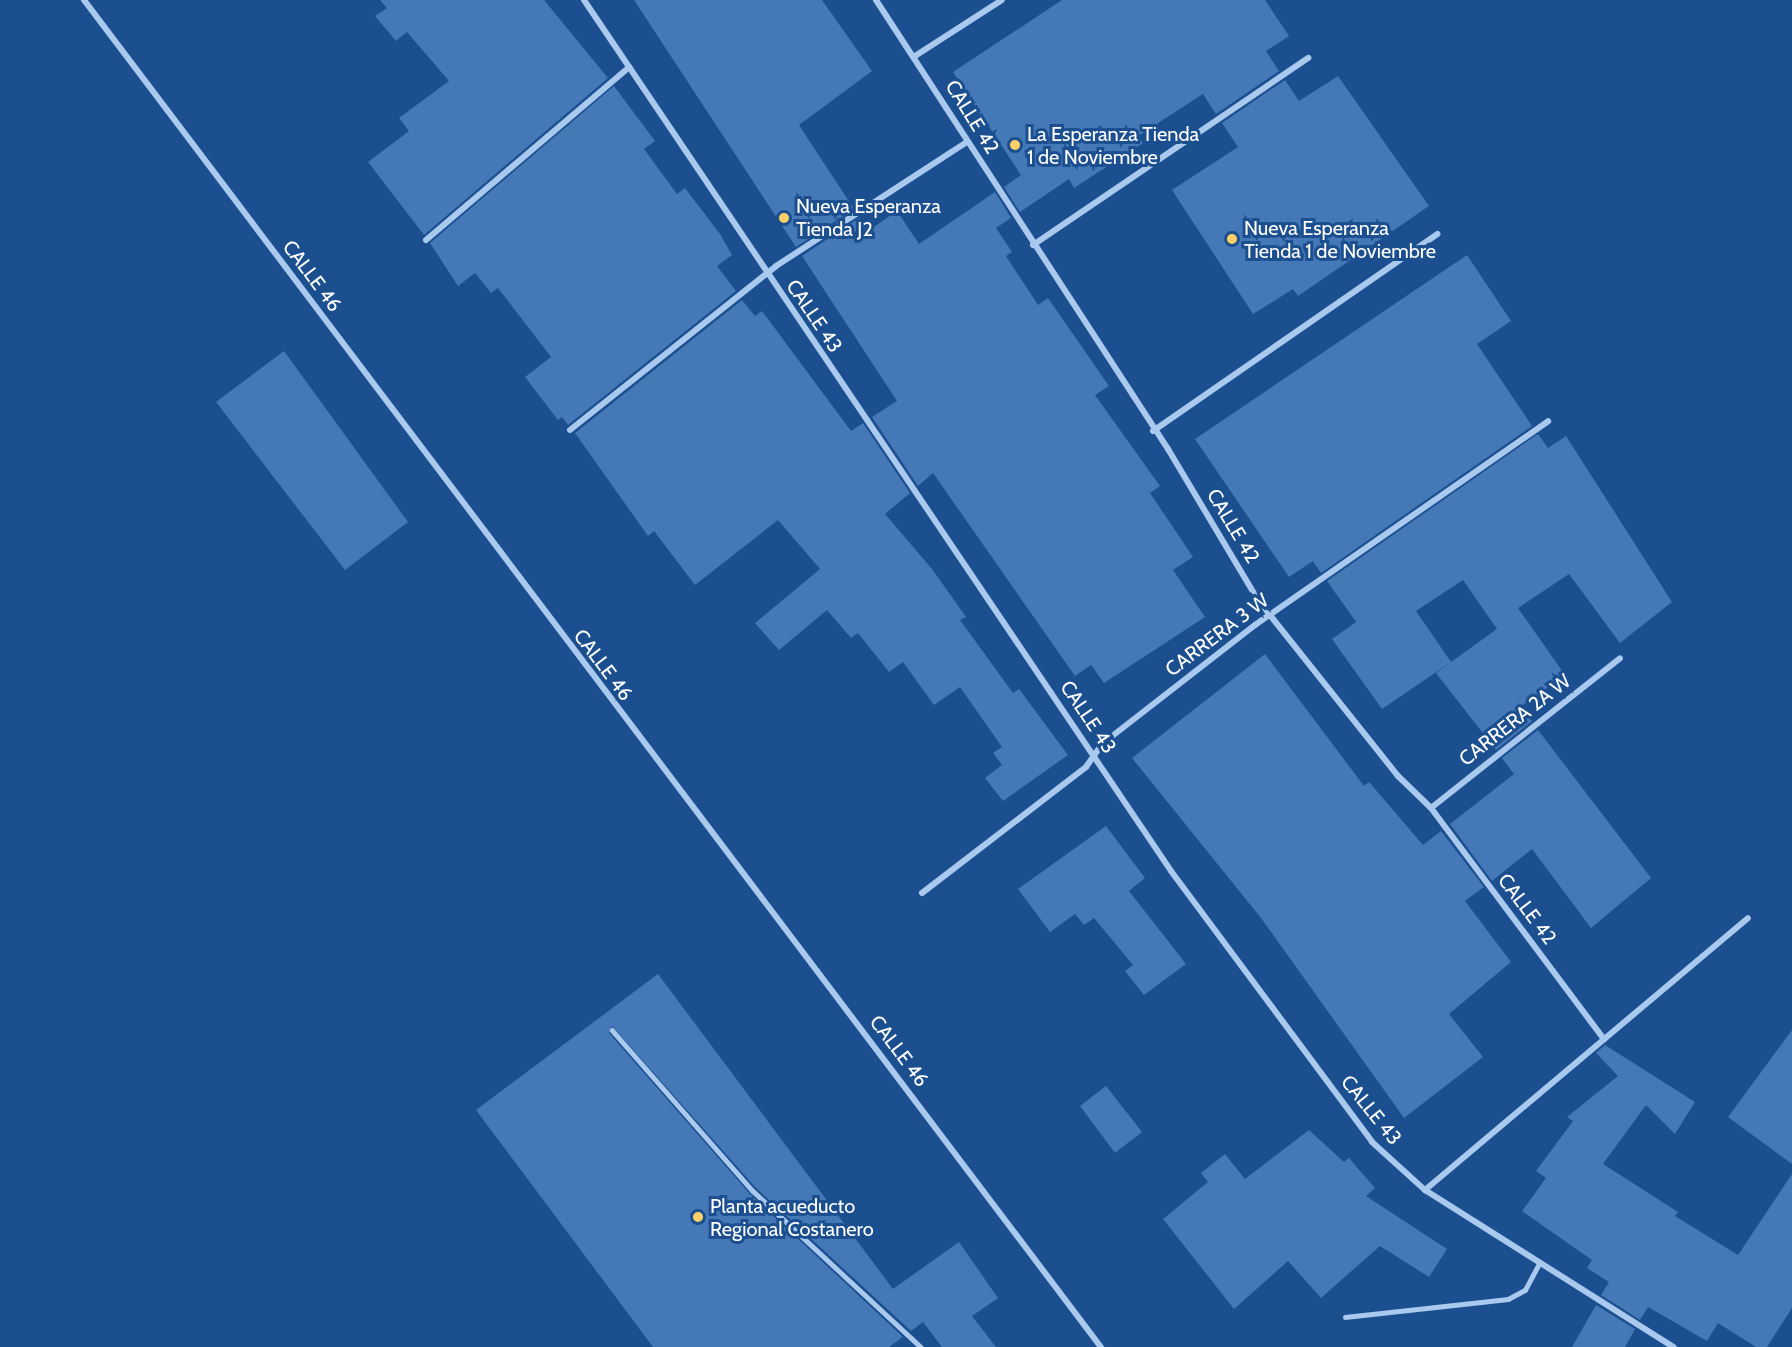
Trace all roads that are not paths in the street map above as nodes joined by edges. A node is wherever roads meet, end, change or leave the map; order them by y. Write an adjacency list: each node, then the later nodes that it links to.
1 (84, 0): 28 (street, CALLE 46)
2 (584, 0): 7 (street, CALLE 43)
3 (876, 0): 5 (street, CALLE 42)
4 (1002, 0): 5 (street)
5 (915, 56): 8 (street, CALLE 42)
6 (1308, 58): 11 (street)
7 (629, 67): 10 (street); 12 (street, CALLE 43)
8 (967, 142): 11 (street, CALLE 42); 12 (street)
9 (1438, 234): 15 (street)
10 (426, 240)
11 (1033, 245): 15 (street, CALLE 42)
12 (767, 275): 14 (street); 18 (street, CALLE 43)
13 (1548, 422): 16 (street, CARRERA 3 W)
14 (570, 430)
15 (1153, 431): 16 (street, CALLE 42)
16 (1270, 615): 18 (street, CARRERA 3 W); 19 (street, CALLE 42)
17 (1620, 658): 19 (street, CARRERA 2A W)
18 (1094, 756): 20 (street, CARRERA 3 W); 24 (street, CALLE 43)
19 (1431, 808): 23 (street, CALLE 42)
20 (922, 893)
21 (1748, 918): 23 (street)
22 (612, 1030): 27 (lane)
23 (1604, 1039): 24 (street)
24 (1425, 1190): 25 (street, CALLE 43)
25 (1539, 1264): 26 (lane); 29 (street, CALLE 43)
26 (1345, 1317)
27 (921, 1347)
28 (1101, 1347)
29 (1673, 1347)

